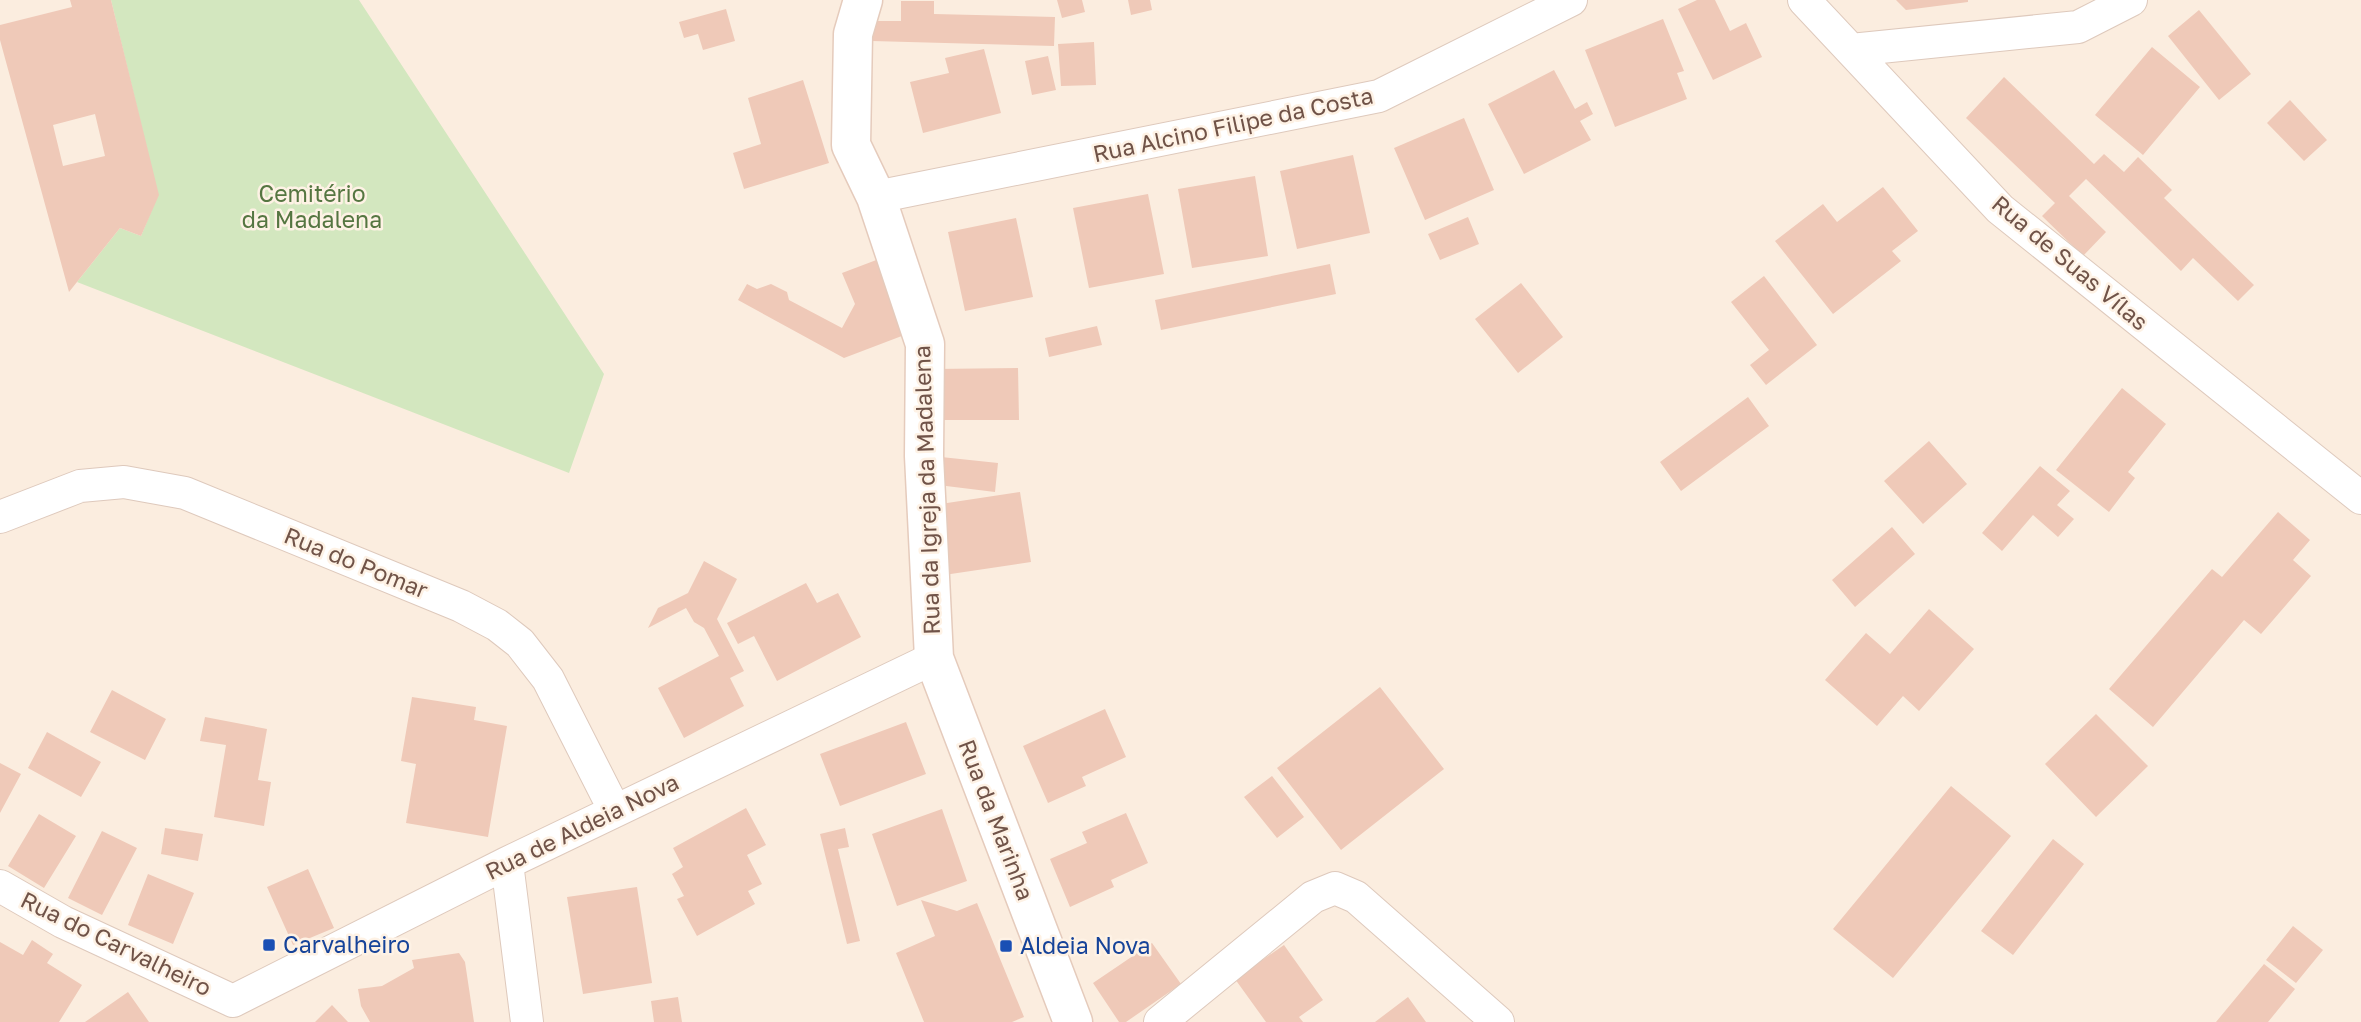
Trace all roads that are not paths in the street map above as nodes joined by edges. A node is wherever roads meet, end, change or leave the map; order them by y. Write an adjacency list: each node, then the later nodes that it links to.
1 (863, 0): 6 (street, Rua da Igreja da Madalena)
2 (1571, 0): 6 (street, Rua Alcino Filipe da Costa)
3 (1804, 0): 5 (street, Rua de Suas Vílas)
4 (2131, 0): 5 (street)
5 (1851, 50): 7 (street, Rua de Suas Vílas)
6 (876, 197): 9 (street, Rua da Igreja da Madalena)
7 (2361, 498)
8 (0, 517): 10 (street, Rua do Pomar)
9 (934, 658): 10 (street, Rua de Aldeia Nova); 15 (street, Rua da Marinha)
10 (615, 811): 11 (street, Rua de Aldeia Nova)
11 (507, 863): 13 (street, Rua de Aldeia Nova); 14 (street)
12 (0, 886): 13 (street, Rua do Carvalheiro)
13 (232, 1012)
14 (527, 1022)
15 (1073, 1022)
16 (1160, 1022): 17 (street)
17 (1497, 1022)

